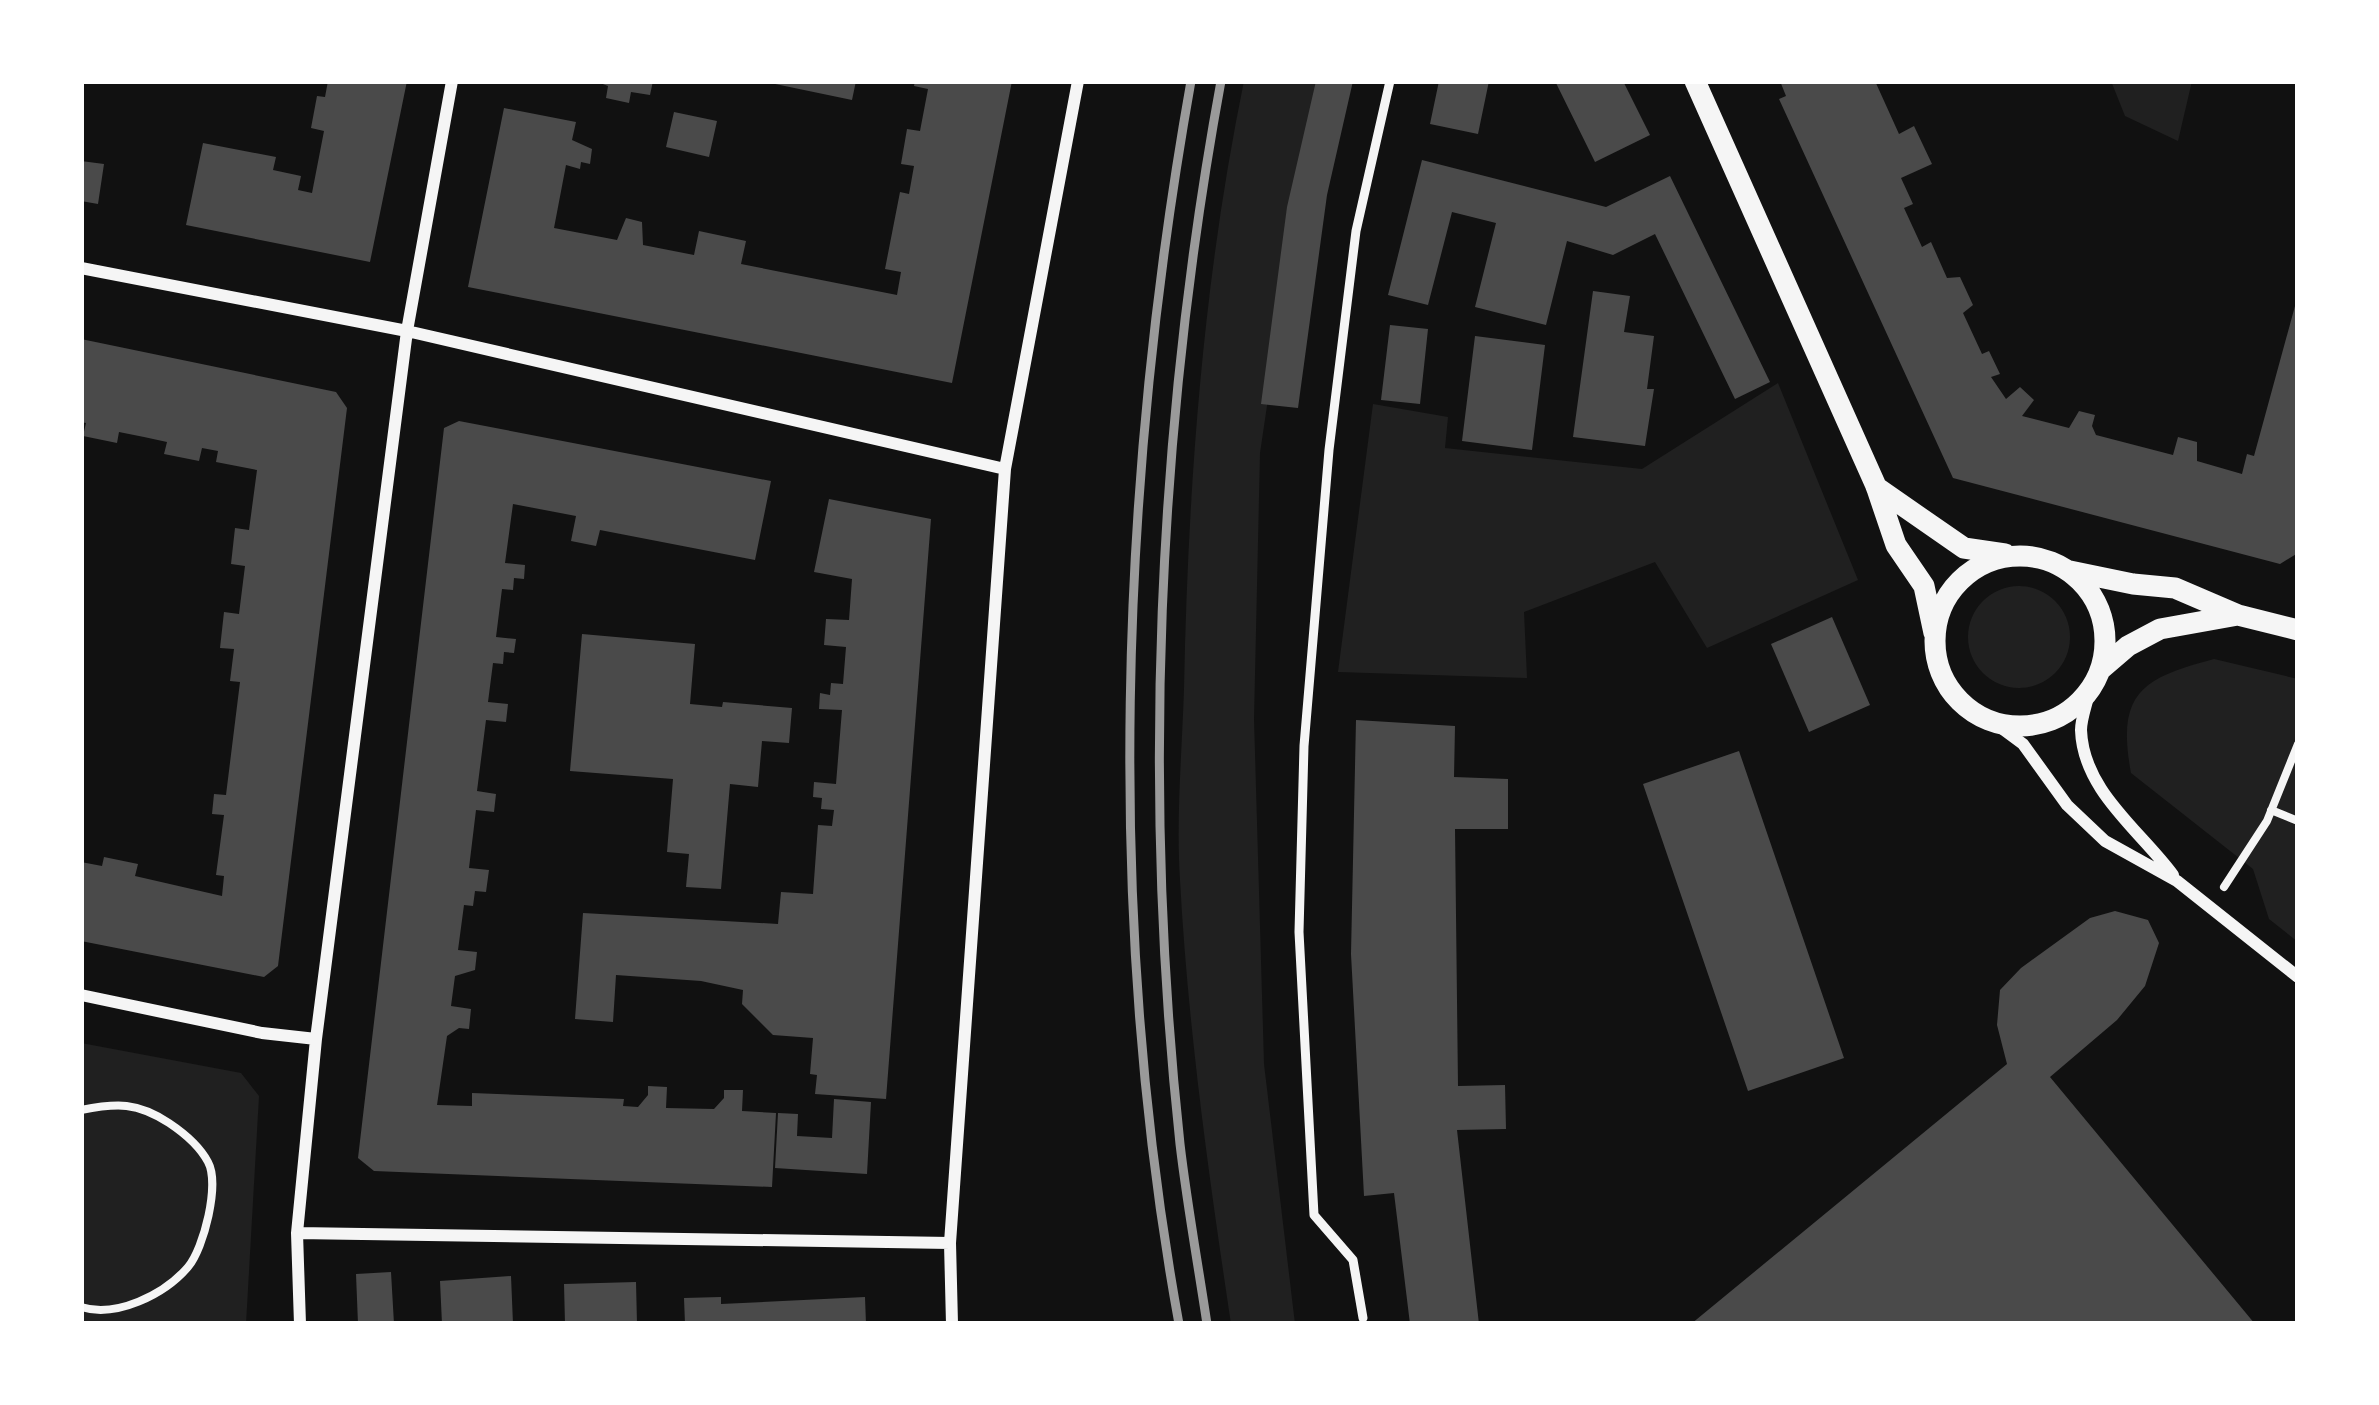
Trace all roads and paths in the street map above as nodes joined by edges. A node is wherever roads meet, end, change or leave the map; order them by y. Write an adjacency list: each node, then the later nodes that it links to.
1 (452, 81): 6 (street)
2 (1078, 81): 7 (street)
3 (1390, 81): 29 (lane)
4 (1695, 81): 8 (street)
5 (81, 268): 6 (street)
6 (407, 331): 7 (street); 24 (street)
7 (1005, 469): 27 (street)
8 (1876, 486): 9 (street); 13 (street)
9 (2012, 555): 10 (street); 13 (street)
10 (2070, 571): 11 (street); 14 (street)
11 (2238, 616): 12 (street); 14 (street)
12 (2298, 630)
13 (1934, 633): 16 (street)
14 (2100, 670): 15 (street)
15 (2089, 692): 16 (street); 21 (street)
16 (1996, 724): 21 (street)
17 (2298, 744): 18 (path)
18 (2271, 810): 19 (path); 20 (path)
19 (2298, 821)
20 (2242, 861)
21 (2177, 881): 22 (street)
22 (2298, 977)
23 (81, 995): 24 (street)
24 (316, 1039): 26 (street)
25 (81, 1110): 28 (path)
26 (297, 1233): 27 (street); 30 (street)
27 (950, 1243): 31 (street)
28 (81, 1307)
29 (1363, 1318)
30 (300, 1324)
31 (952, 1324)

